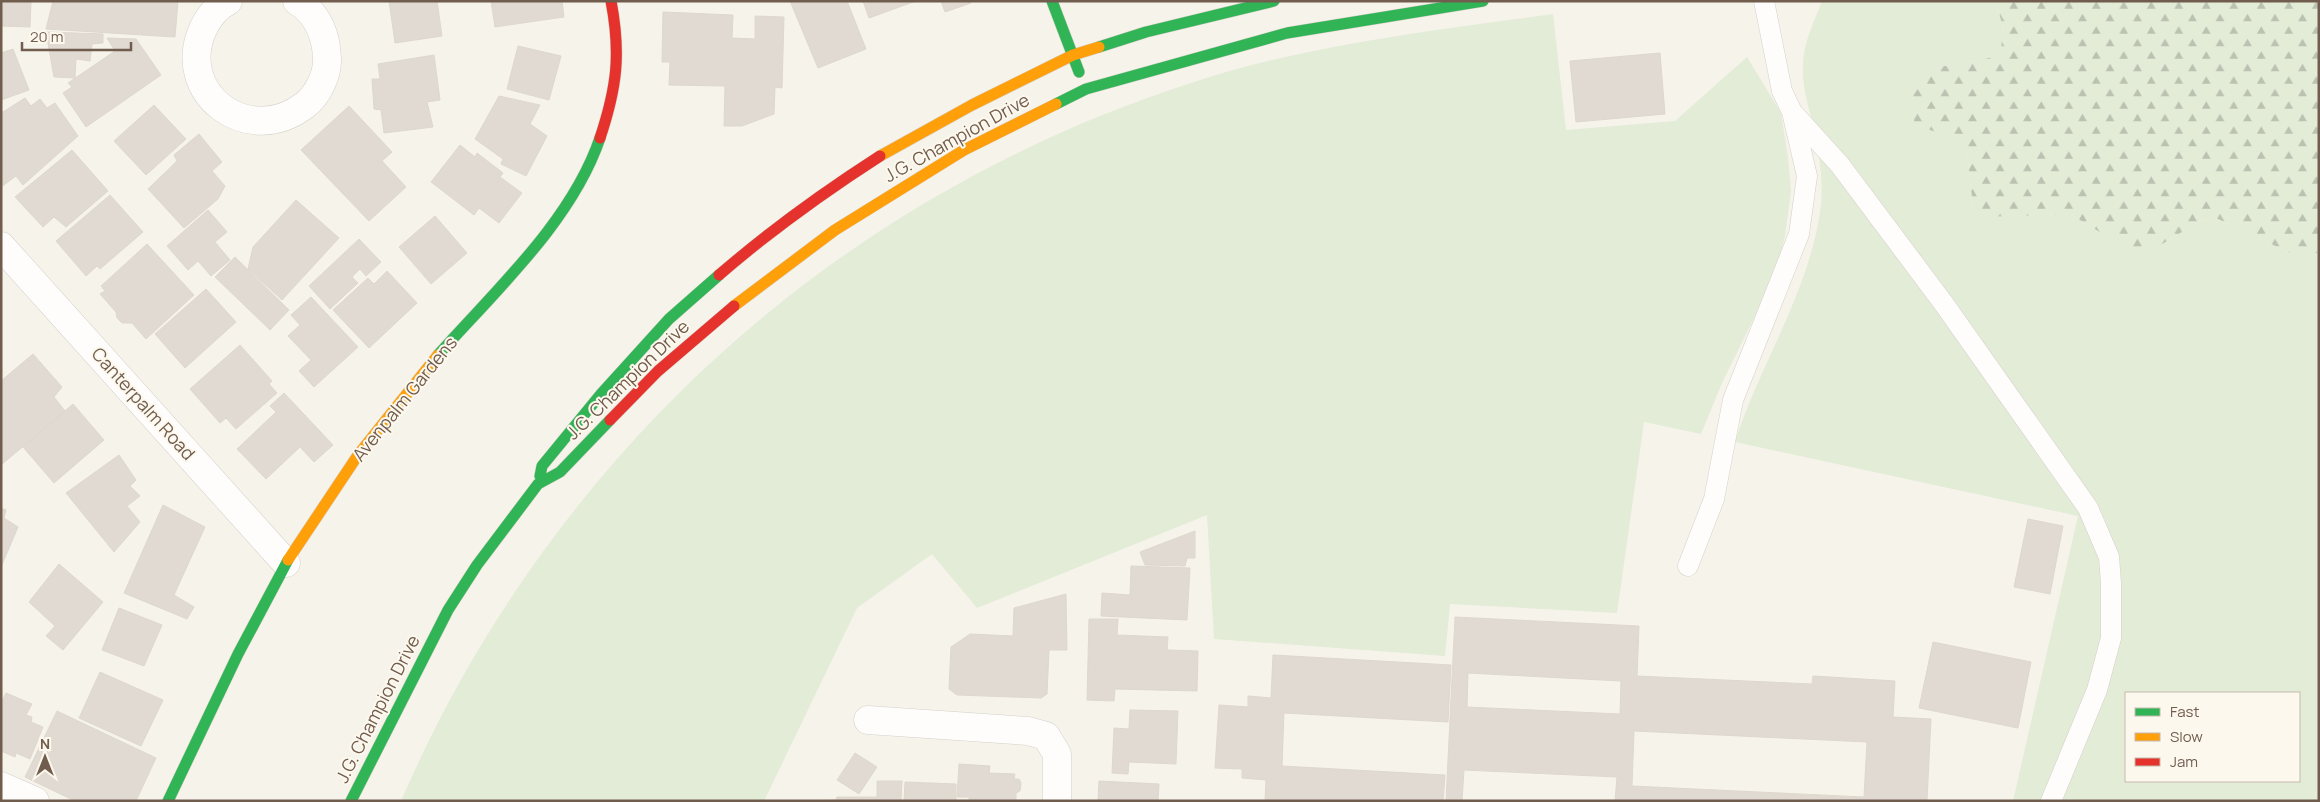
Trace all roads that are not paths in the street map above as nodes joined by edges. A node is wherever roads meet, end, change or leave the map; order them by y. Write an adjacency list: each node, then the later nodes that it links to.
1 (297, 1): 7 (street)
2 (611, 1): 13 (main road, Avenpalm Gardens)
3 (1052, 1): 8 (main road)
4 (1274, 1): 8 (main road, J.G. Champion Drive)
5 (1483, 1): 9 (main road, J.G. Champion Drive)
6 (1764, 1): 10 (lane)
7 (223, 2)
8 (1073, 55): 9 (main road); 12 (main road, J.G. Champion Drive)
9 (1086, 90): 12 (main road, J.G. Champion Drive)
10 (1792, 112): 14 (lane); 21 (lane)
11 (2, 247): 13 (street, Canterpalm Road)
12 (538, 484): 19 (main road, J.G. Champion Drive)
13 (286, 563): 18 (main road, Avenpalm Gardens)
14 (1688, 566)
15 (868, 720): 20 (street)
16 (1, 786): 17 (street)
17 (35, 801)
18 (168, 801)
19 (350, 801)
20 (1058, 801)
21 (2050, 801)

